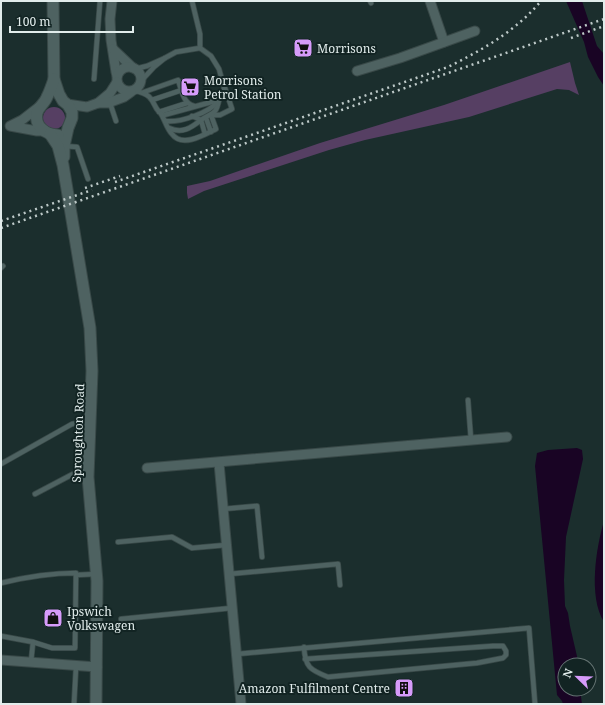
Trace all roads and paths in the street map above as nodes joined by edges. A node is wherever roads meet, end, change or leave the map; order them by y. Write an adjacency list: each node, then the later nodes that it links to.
1 (53, 1): 13 (street, Sproughton Road)
2 (100, 1): 14 (lane)
3 (112, 1): 9 (street)
4 (192, 1): 8 (lane)
5 (430, 1): 7 (street)
6 (475, 31): 7 (street)
7 (444, 42): 12 (street)
8 (200, 48): 10 (lane); 17 (lane)
9 (114, 49): 11 (street); 15 (street)
10 (165, 58): 11 (lane); 16 (lane)
11 (134, 68): 15 (street); 16 (street)
12 (357, 71)
13 (54, 79): 23 (street, Sproughton Road); 26 (street, Sproughton Road)
14 (94, 79)
15 (117, 79): 18 (street); 24 (street)
16 (142, 80): 18 (street)
17 (224, 87): 20 (lane); 31 (lane)
18 (139, 92): 19 (lane); 21 (lane); 25 (street)
19 (182, 92): 21 (lane); 22 (lane)
20 (219, 100): 27 (lane); 30 (lane); 31 (lane)
21 (153, 101): 29 (lane)
22 (186, 102): 27 (lane); 29 (lane)
23 (65, 103): 26 (street); 28 (street); 34 (street, Sproughton Road)
24 (98, 103): 25 (street); 28 (street)
25 (110, 103): 32 (lane)
26 (42, 104): 35 (street); 37 (street, Sproughton Road)
27 (194, 106): 29 (lane)
28 (88, 107): 34 (street)
29 (159, 112): 33 (lane)
30 (192, 116): 31 (lane); 33 (lane)
31 (207, 117): 36 (lane); 38 (lane); 38 (lane)
32 (116, 121)
33 (165, 121): 36 (lane)
34 (70, 125): 37 (street); 39 (street, Sproughton Road)
35 (6, 126): 37 (street)
36 (169, 128): 38 (lane)
37 (47, 132): 40 (street, Sproughton Road)
38 (205, 134)
39 (64, 146): 40 (street, Sproughton Road); 41 (lane)
40 (63, 165): 43 (street, Sproughton Road)
41 (88, 179)
42 (468, 400): 45 (lane)
43 (90, 422): 47 (lane); 49 (street, Sproughton Road)
44 (507, 437): 45 (street)
45 (471, 440): 46 (street)
46 (219, 463): 48 (street); 51 (street)
47 (1, 464)
48 (148, 468)
49 (88, 472): 50 (lane); 55 (street, Sproughton Road)
50 (35, 494)
51 (223, 509): 53 (street); 54 (lane)
52 (118, 542): 53 (lane)
53 (226, 545): 56 (street)
54 (262, 557)
55 (96, 574): 57 (lane); 70 (street, Sproughton Road)
56 (229, 574): 59 (lane); 60 (street)
57 (76, 575): 58 (lane); 63 (lane)
58 (1, 583)
59 (340, 585)
60 (232, 608): 61 (lane); 65 (street)
61 (121, 619)
62 (1, 636): 63 (lane)
63 (33, 642): 68 (lane)
64 (304, 647): 65 (lane); 66 (lane); 74 (lane)
65 (237, 654): 73 (street)
66 (305, 659): 66 (lane)
67 (1, 660): 68 (street)
68 (31, 662): 69 (street)
69 (76, 667): 70 (street); 71 (lane)
70 (97, 668): 72 (street, Sproughton Road)
71 (74, 704)
72 (96, 704)
73 (241, 704)
74 (535, 704)

